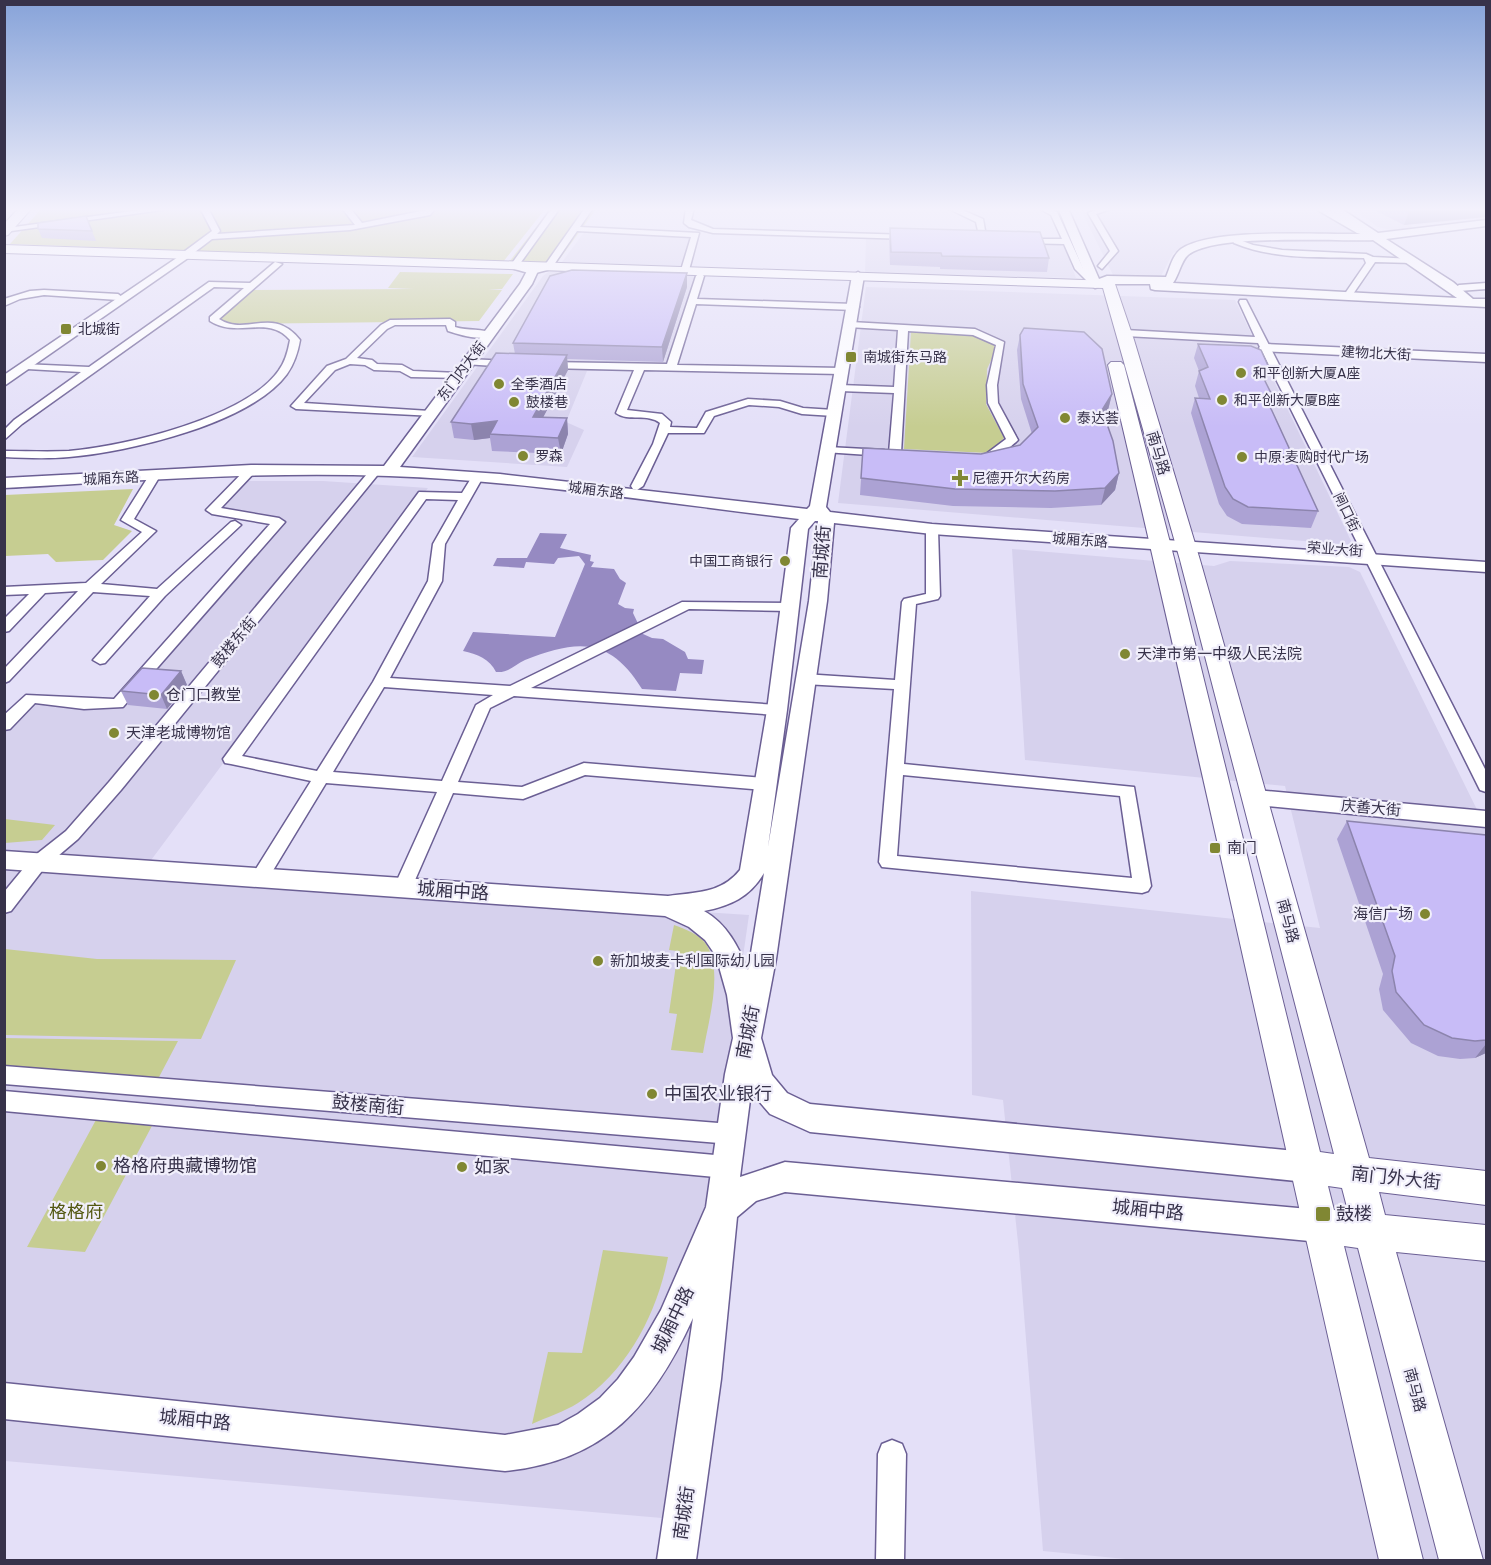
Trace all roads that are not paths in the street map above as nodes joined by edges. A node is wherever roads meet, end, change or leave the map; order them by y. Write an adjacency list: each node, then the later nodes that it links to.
1 (143, 281): 20 (street)
2 (147, 281): 33 (street)
3 (257, 281): 16 (street)
4 (527, 281): 28 (street, 东门内大街)
5 (698, 281): 21 (street)
6 (858, 281): 25 (street, 南城街)
7 (941, 281): 15 (main road)
8 (1097, 281): 15 (street)
9 (1100, 281): 15 (street)
10 (1103, 281): 15 (street)
11 (1168, 281): 15 (street)
12 (1357, 281): 19 (street)
13 (1444, 281): 24 (street)
14 (1448, 281): 18 (street)
15 (1103, 285): 19 (street); 24 (street); 29 (main road, 南马路)
16 (251, 286): 35 (street); 50 (street)
17 (1486, 286): 18 (street)
18 (1459, 288): 24 (street)
19 (1348, 295): 24 (street)
20 (118, 297): 23 (street); 40 (street)
21 (692, 301): 25 (street); 37 (street)
22 (1243, 302): 30 (street, 闸口街)
23 (4, 303)
24 (1482, 305)
25 (854, 307): 26 (street, 南城街)
26 (851, 325): 27 (street); 39 (street, 南城街)
27 (903, 328): 44 (street); 51 (street)
28 (489, 334): 32 (street); 34 (street, 东门内大街)
29 (1116, 342): 30 (street); 63 (main road, 南马路); 63 (main road, 南马路)
30 (1264, 344): 31 (street, 建物北大街); 64 (street, 闸口街)
31 (1486, 358)
32 (349, 361): 41 (street); 46 (street)
33 (33, 362): 35 (street); 38 (street); 42 (street)
34 (468, 362): 36 (street); 41 (street, 东门内大街)
35 (102, 363): 38 (street)
36 (640, 367): 37 (street); 47 (street)
37 (671, 367): 39 (street)
38 (92, 370): 48 (street)
39 (843, 371): 43 (street, 南城街)
40 (4, 373)
41 (458, 376): 46 (street, 东门内大街)
42 (4, 381)
43 (840, 388): 44 (street); 45 (street, 南城街)
44 (899, 390): 49 (street)
45 (834, 413): 47 (street); 49 (street, 南城街)
46 (430, 414): 52 (street, 东门内大街)
47 (663, 430): 58 (street)
48 (4, 437)
49 (828, 450): 60 (street, 南城街)
50 (4, 454)
51 (962, 458)
52 (387, 468): 53 (street, 城厢东路); 54 (street, 城厢东路); 56 (street, 城厢东路); 58 (street, 城厢东路); 89 (street, 鼓楼东街)
53 (251, 470): 55 (street, 城厢东路); 80 (street)
54 (4, 474)
55 (154, 476): 57 (street, 城厢东路); 67 (street)
56 (477, 477): 59 (street); 60 (street, 城厢东路)
57 (4, 483)
58 (637, 486): 60 (street, 城厢东路)
59 (466, 497): 76 (street); 82 (street)
60 (817, 514): 62 (street, 城厢东路); 63 (street, 城厢东路); 71 (street, 南城街); 75 (street, 南城街)
61 (236, 525): 70 (street)
62 (932, 529): 63 (street, 城厢东路); 77 (street)
63 (1172, 542): 64 (street, 荣业大街); 86 (main road, 南马路); 99 (main road, 南马路)
64 (1368, 555): 65 (street, 荣业大街); 66 (street, 荣业大街); 84 (street, 闸口街)
65 (1486, 560)
66 (1486, 567)
67 (90, 587): 68 (street); 70 (street); 74 (street)
68 (41, 589): 69 (street); 72 (street)
69 (4, 591)
70 (160, 593): 73 (street)
71 (790, 607): 78 (street); 79 (street, 南城街)
72 (4, 628)
73 (100, 660)
74 (4, 678)
75 (804, 679): 77 (street); 94 (street, 南城街)
76 (380, 682): 78 (street); 82 (street)
77 (902, 685): 81 (street)
78 (510, 692): 79 (street); 85 (street)
79 (777, 710): 83 (street, 南城街)
80 (4, 725)
81 (896, 769): 81 (street)
82 (321, 777): 85 (street); 90 (street)
83 (765, 784): 85 (street); 93 (street, 南城街)
84 (1486, 786)
85 (447, 789): 91 (street)
86 (1255, 798): 87 (street, 庆善大街); 100 (main road, 南马路)
87 (1486, 819)
88 (4, 860): 89 (street, 城厢中路)
89 (39, 862): 90 (street, 城厢中路); 92 (street, 鼓楼东街)
90 (260, 877): 91 (street, 城厢中路)
91 (403, 887): 93 (street, 城厢中路)
92 (4, 906)
93 (667, 906): 94 (street, 城厢中路)
94 (747, 1040): 97 (street, 南城街); 99 (street, 城厢中路)
95 (4, 1075): 97 (street, 鼓楼南街)
96 (4, 1101): 98 (street, 鼓楼南街)
97 (731, 1134): 98 (street, 南城街)
98 (726, 1167): 102 (street, 南城街)
99 (1306, 1167): 100 (main road, 南门外大街); 103 (main road, 南马路)
100 (1355, 1173): 101 (main road, 南门外大街); 104 (main road, 南马路)
101 (1486, 1188)
102 (723, 1208): 103 (street, 城厢中路); 106 (street, 城厢中路); 108 (street, 南城街)
103 (1320, 1226): 104 (main road); 110 (main road, 南马路)
104 (1371, 1231): 105 (main road); 111 (main road, 南马路)
105 (1486, 1243)
106 (4, 1401)
107 (892, 1454): 109 (street)
108 (678, 1560)
109 (890, 1560)
110 (1401, 1560)
111 (1461, 1560)

